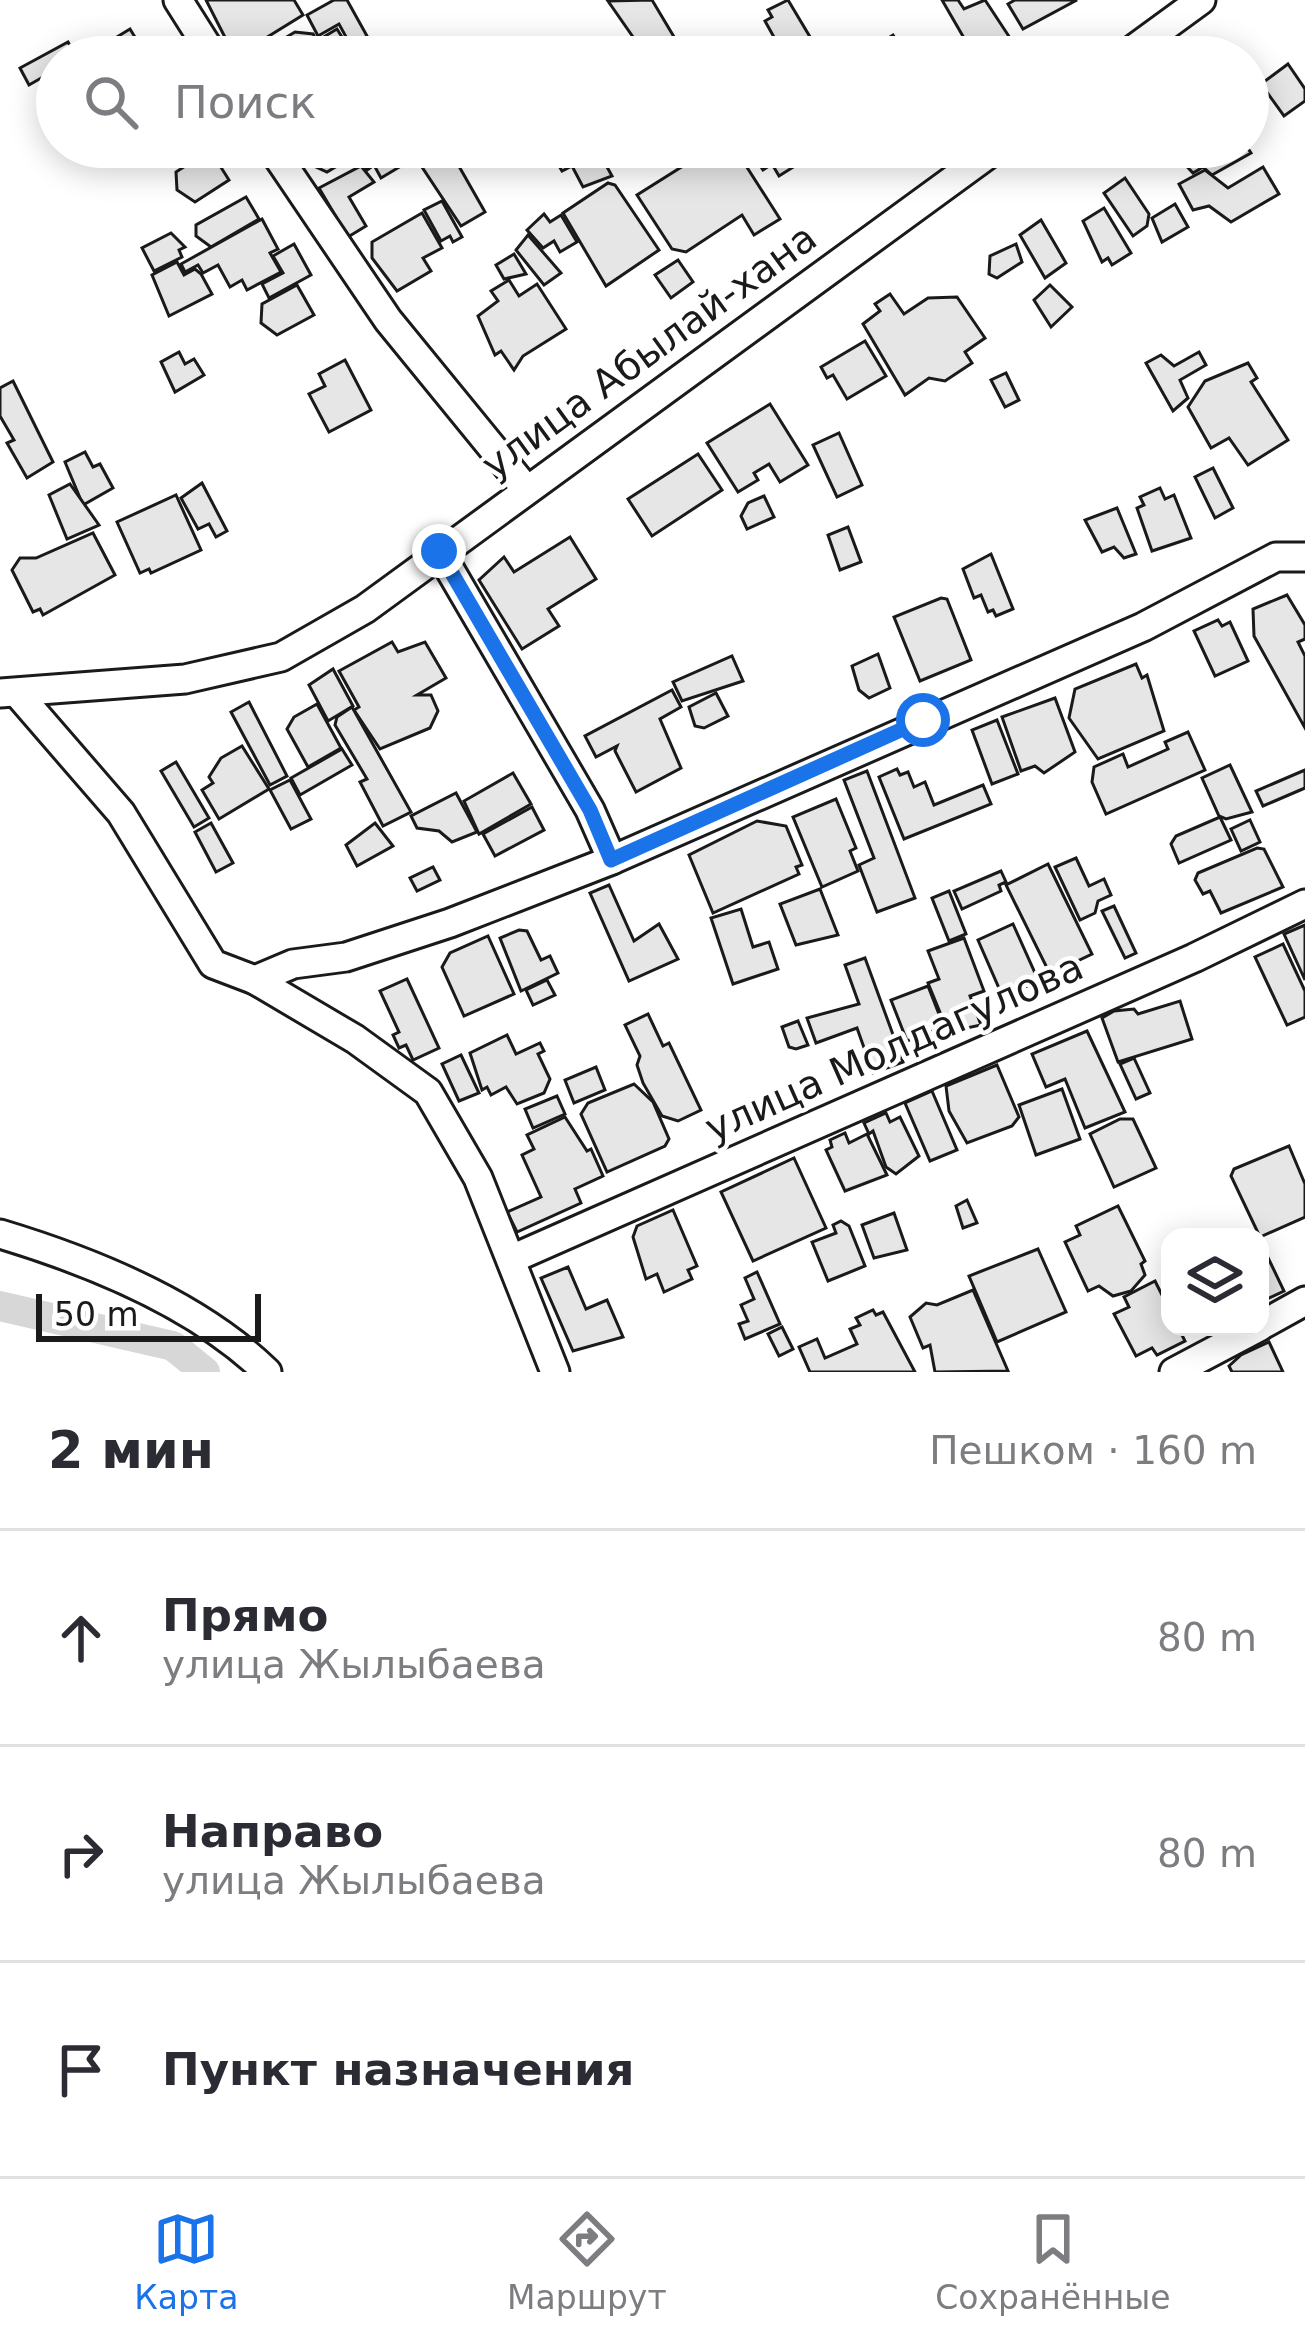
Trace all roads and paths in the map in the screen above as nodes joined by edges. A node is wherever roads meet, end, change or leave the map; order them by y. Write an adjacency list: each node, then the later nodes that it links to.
1 (178, 0): 3 (street)
2 (1201, 0): 4 (street)
3 (201, 36)
4 (1152, 36)
5 (285, 168): 7 (street)
6 (969, 168): 7 (street, улица Абылай-хана)
7 (526, 489): 8 (street, улица Абылай-хана)
8 (439, 551): 10 (street, улица Абылай-хана); 11 (street)
9 (1305, 557): 11 (street)
10 (9, 694): 13 (street)
11 (611, 860): 13 (street)
12 (1305, 904): 15 (street, улица Молдагулова)
13 (254, 980): 15 (street)
14 (0, 1234): 19 (street)
15 (514, 1258): 20 (street)
16 (1305, 1301): 17 (street)
17 (1269, 1321)
18 (1242, 1336): 21 (street)
19 (267, 1372)
20 (555, 1372)
21 (1174, 1372)

